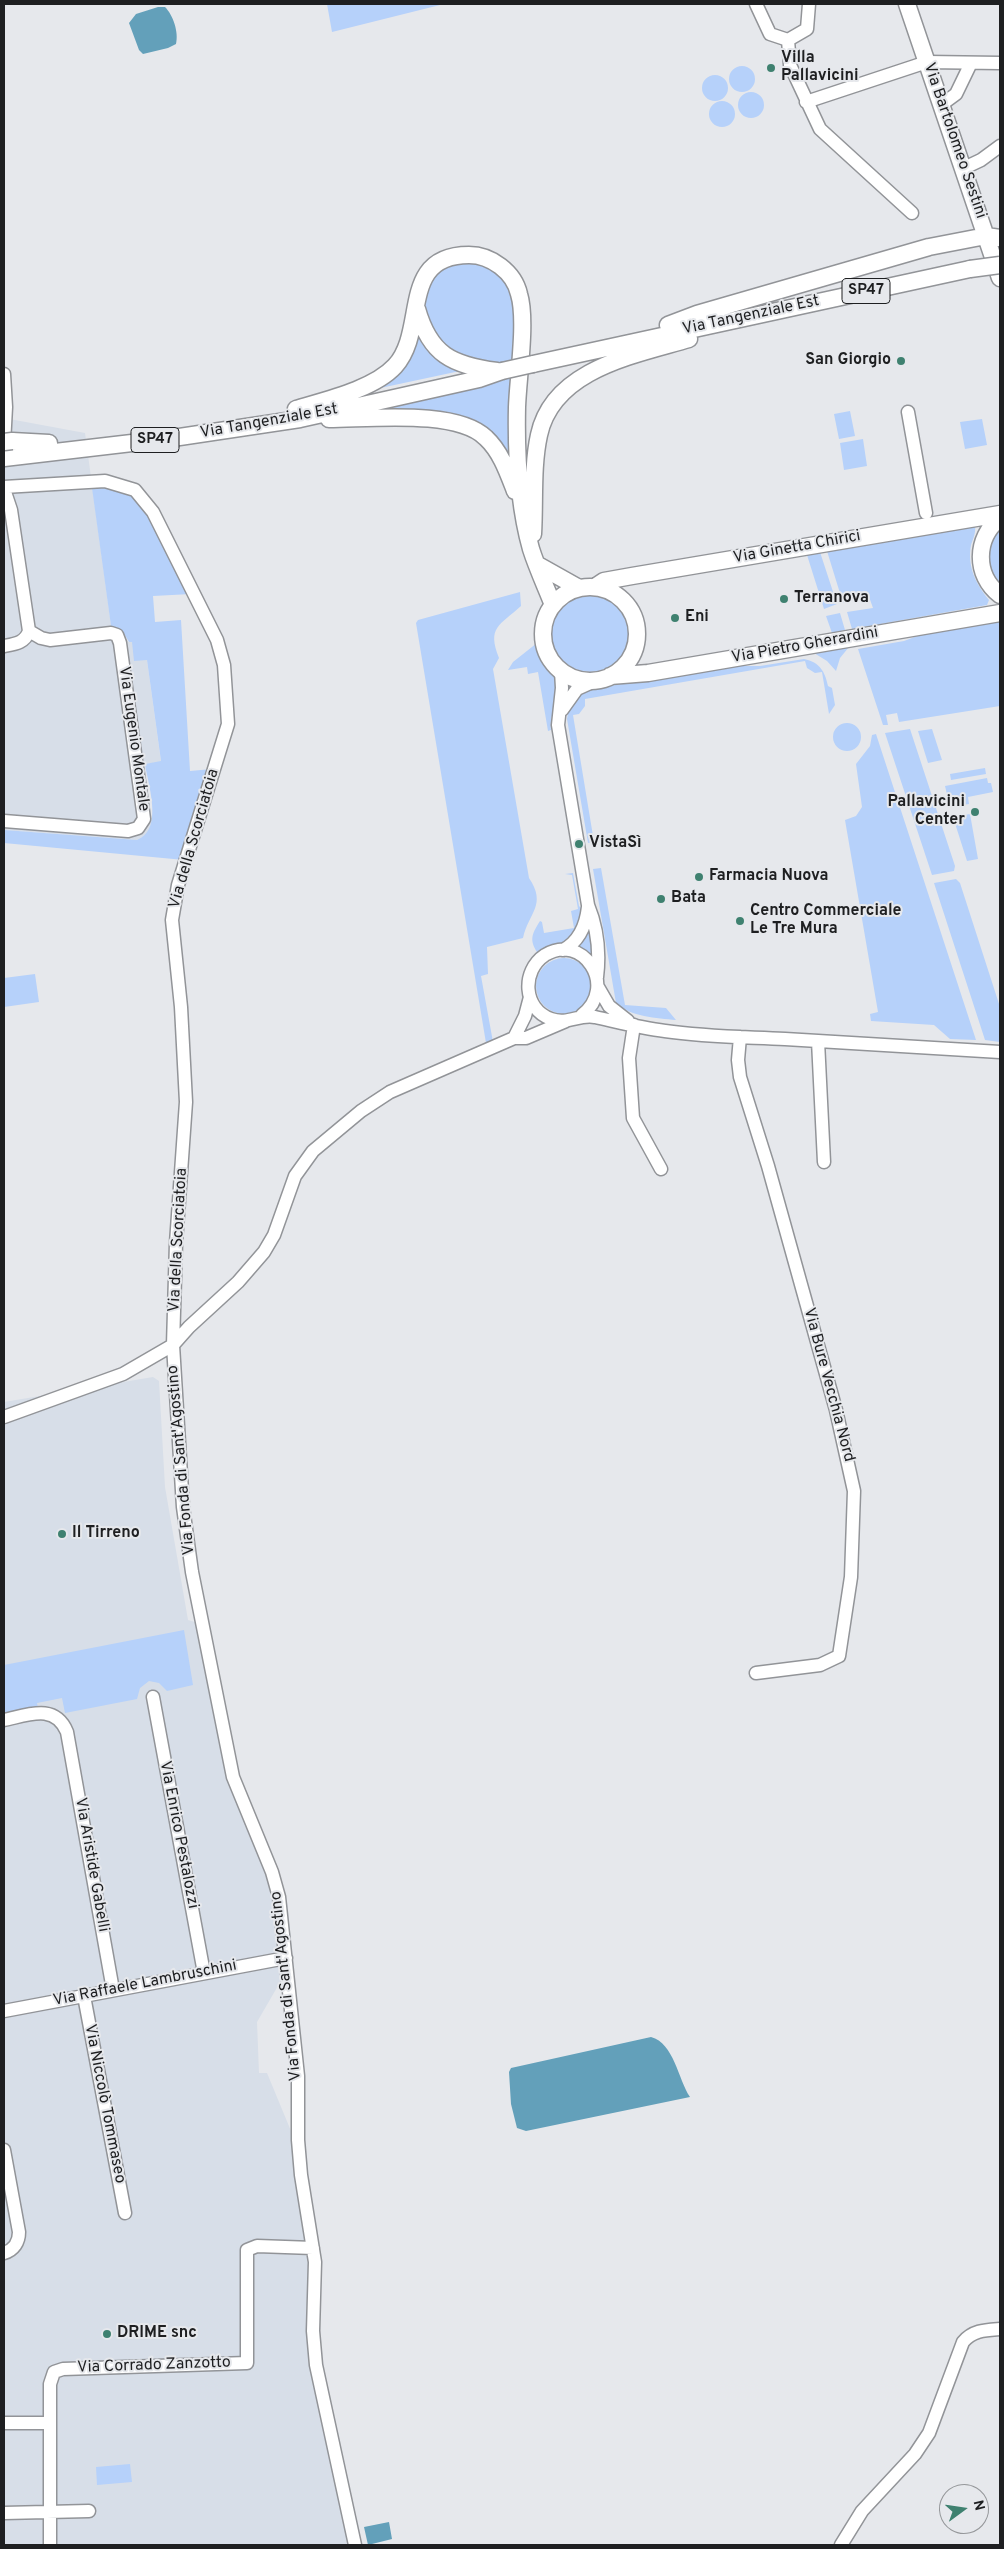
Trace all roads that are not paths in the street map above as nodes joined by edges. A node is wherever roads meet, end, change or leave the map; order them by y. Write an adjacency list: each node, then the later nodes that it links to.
1 (756, 4): 4 (street)
2 (810, 4): 4 (street)
3 (907, 4): 5 (main road, Via Bartolomeo Sestini)
4 (788, 40): 8 (street)
5 (927, 62): 7 (street); 8 (street); 9 (main road, Via Bartolomeo Sestini)
6 (1000, 63): 7 (street)
7 (971, 64): 9 (street)
8 (806, 102): 12 (street)
9 (941, 105): 11 (main road, Via Bartolomeo Sestini)
10 (1000, 146): 11 (street)
11 (962, 169): 13 (main road, Via Bartolomeo Sestini)
12 (912, 213)
13 (993, 237): 14 (main road, Via Bartolomeo Sestini); 18 (main road)
14 (998, 258): 15 (main road, Via Bartolomeo Sestini); 17 (main road, Via Tangenziale Est / SP47, bridge)
15 (1000, 278)
16 (416, 303): 19 (main road); 22 (main road); 26 (main road)
17 (762, 313): 18 (main road, Via Tangenziale Est / SP47); 32 (main road)
18 (627, 343): 19 (main road, Via Tangenziale Est / SP47, bridge)
19 (502, 371): 22 (main road, Via Tangenziale Est / SP47)
20 (4, 374): 24 (street)
21 (908, 412): 27 (street)
22 (298, 414): 23 (main road, Via Tangenziale Est / SP47); 26 (main road)
23 (50, 448): 24 (main road); 24 (main road)
24 (6, 453)
25 (4, 488): 38 (street); 57 (street, Via della Scorciatoia)
26 (522, 510): 32 (main road)
27 (926, 513): 30 (street); 31 (street)
28 (1000, 514): 30 (main road, Via Ginetta Chirici)
29 (1000, 518): 35 (main road)
30 (951, 522): 31 (main road, Via Ginetta Chirici)
31 (895, 531): 34 (main road, Via Ginetta Chirici)
32 (532, 549): 33 (main road)
33 (538, 565): 34 (main road); 36 (main road)
34 (587, 588): 36 (main road); 41 (main road)
35 (1000, 595)
36 (553, 605): 40 (main road)
37 (1000, 613): 41 (main road, Via Pietro Gherardini)
38 (29, 631): 39 (street); 43 (street, Via Eugenio Montale)
39 (4, 646)
40 (561, 671): 41 (main road); 42 (street)
41 (603, 678): 42 (street)
42 (558, 717): 44 (street)
43 (4, 821)
44 (588, 904): 45 (street); 46 (street)
45 (563, 950): 46 (street); 47 (street)
46 (598, 982): 48 (street); 50 (street)
47 (530, 997): 49 (street); 52 (street)
48 (582, 1015): 49 (street); 50 (street)
49 (566, 1021): 52 (street)
50 (634, 1025): 51 (street); 56 (street)
51 (740, 1037): 53 (street); 59 (street, Via Bure Vecchia Nord)
52 (514, 1038): 57 (street)
53 (818, 1041): 54 (street); 55 (street)
54 (1000, 1052)
55 (824, 1162)
56 (661, 1169)
57 (173, 1345): 58 (street); 62 (street, Via Fonda di Sant'Agostino)
58 (4, 1417)
59 (756, 1673)
60 (152, 1697): 63 (street, Via Enrico Pestalozzi)
61 (4, 1720): 64 (street, Via Aristide Gabelli)
62 (286, 1958): 63 (street, Via Raffaele Lambruschini); 69 (street, Via Fonda di Sant'Agostino)
63 (204, 1973): 64 (street, Via Raffaele Lambruschini)
64 (114, 1990): 65 (street, Via Raffaele Lambruschini)
65 (84, 1996): 66 (street, Via Raffaele Lambruschini); 68 (street, Via Niccolò Tommaseo)
66 (4, 2010)
67 (4, 2150): 70 (street)
68 (125, 2213)
69 (313, 2248): 73 (street, Via Corrado Zanzotto); 78 (street, Via Fonda di Sant'Agostino)
70 (4, 2253)
71 (1000, 2329): 79 (street)
72 (4, 2423): 73 (street)
73 (50, 2423): 75 (street, Via Corrado Zanzotto)
74 (89, 2511): 75 (street)
75 (49, 2512): 76 (street); 77 (street, Via Corrado Zanzotto)
76 (4, 2513)
77 (50, 2545)
78 (355, 2545)
79 (841, 2545)

